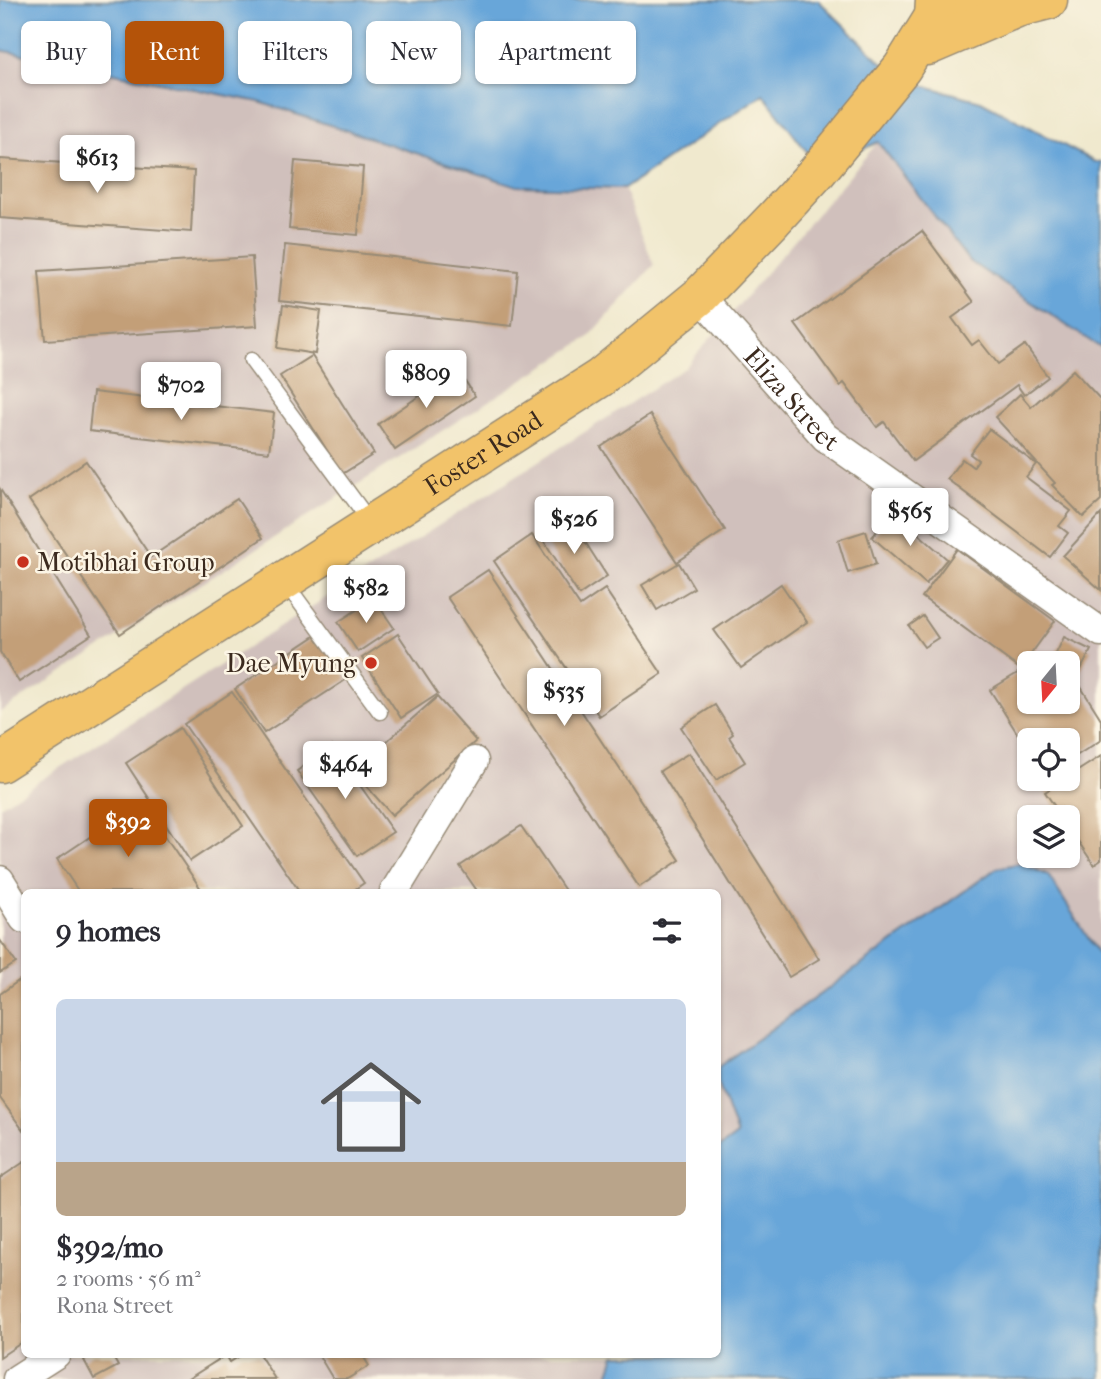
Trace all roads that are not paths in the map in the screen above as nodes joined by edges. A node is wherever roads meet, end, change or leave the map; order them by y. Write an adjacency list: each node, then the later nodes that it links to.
1 (979, 0): 3 (main road, Foster Road)
2 (1048, 0): 3 (main road)
3 (929, 26): 4 (main road, Foster Road)
4 (700, 296): 6 (main road, Foster Road); 8 (street, Eliza Street)
5 (251, 360): 6 (lane)
6 (372, 524): 7 (main road, Foster Road)
7 (284, 581): 9 (lane); 11 (main road, Foster Road)
8 (1101, 632)
9 (380, 712)
10 (474, 761): 13 (street)
11 (0, 763)
12 (0, 880): 14 (street)
13 (396, 889)
14 (21, 914)
15 (50, 1358): 16 (street)
16 (16, 1379)

